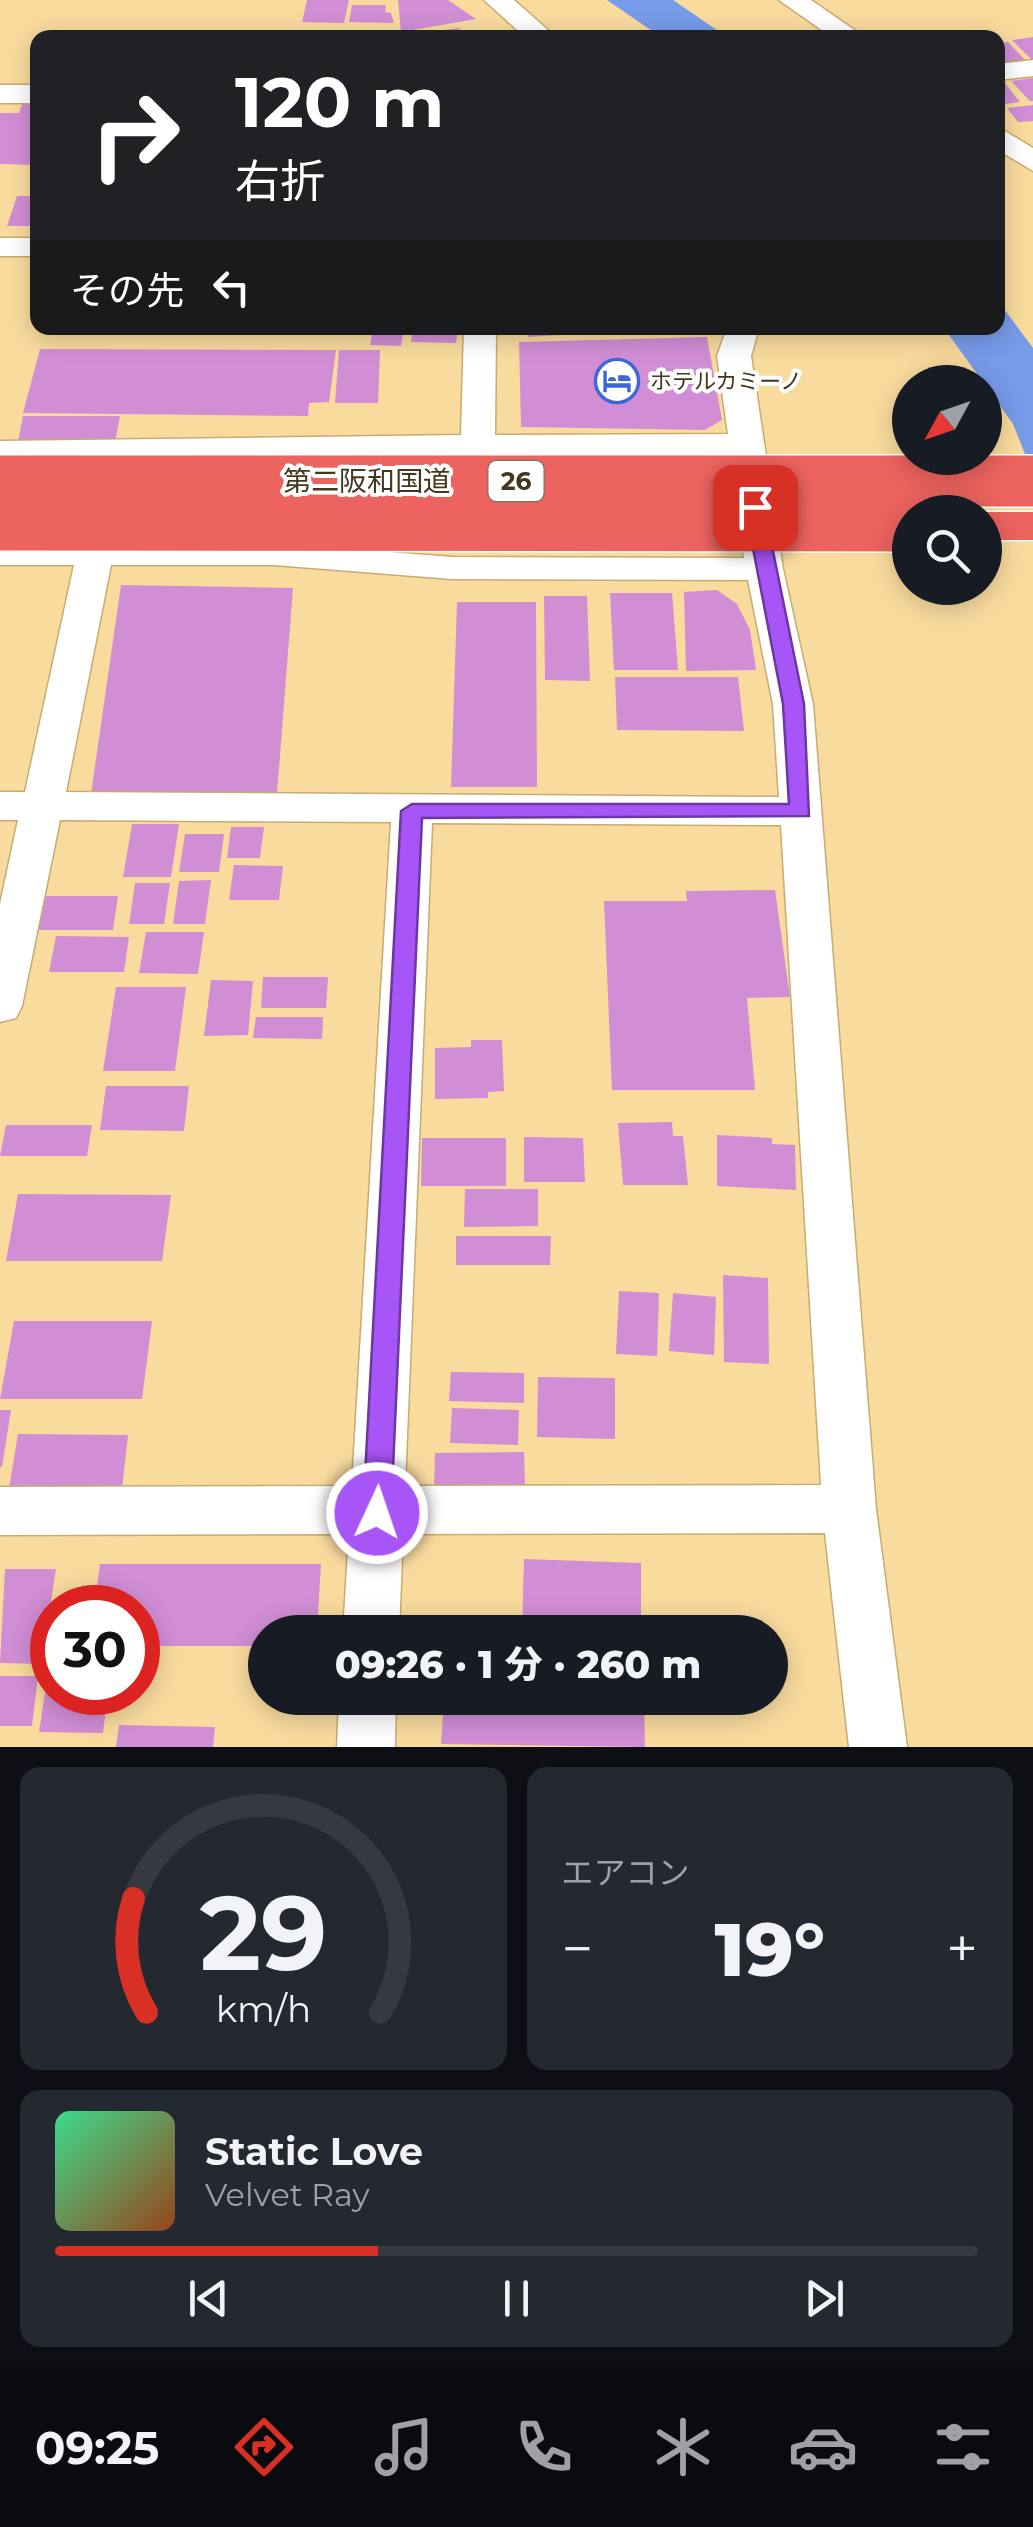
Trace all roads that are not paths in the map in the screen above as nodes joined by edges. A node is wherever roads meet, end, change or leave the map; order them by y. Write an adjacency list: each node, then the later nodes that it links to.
1 (496, 0): 3 (street)
2 (792, 0): 4 (street)
3 (534, 30)
4 (841, 30)
5 (1033, 68): 6 (street)
6 (1005, 71)
7 (0, 94): 8 (street)
8 (30, 94)
9 (1005, 122): 10 (street)
10 (1033, 127)
11 (1005, 141): 12 (street)
12 (1033, 162)
13 (0, 246): 14 (street)
14 (30, 246)
15 (480, 335): 17 (street)
16 (741, 335): 18 (street)
17 (478, 442): 18 (street); 19 (street)
18 (746, 444): 28 (street)
19 (0, 451)
20 (0, 480): 21 (highway, 第二阪和国道 / 26, bridge)
21 (1033, 481)
22 (0, 525): 23 (highway, 第二阪和国道 / 26, bridge)
23 (892, 526)
24 (1002, 526): 25 (highway)
25 (1033, 526)
26 (0, 554): 27 (street)
27 (95, 554): 28 (street); 29 (street)
28 (764, 569): 31 (street)
29 (21, 806): 30 (street); 32 (street)
30 (412, 811): 31 (street); 35 (street)
31 (801, 811): 33 (street)
32 (0, 1006)
33 (849, 1509): 35 (street); 39 (street)
34 (0, 1511): 35 (street)
35 (377, 1513): 36 (street)
36 (373, 1615)
37 (367, 1715): 38 (street)
38 (366, 1747)
39 (878, 1747)

